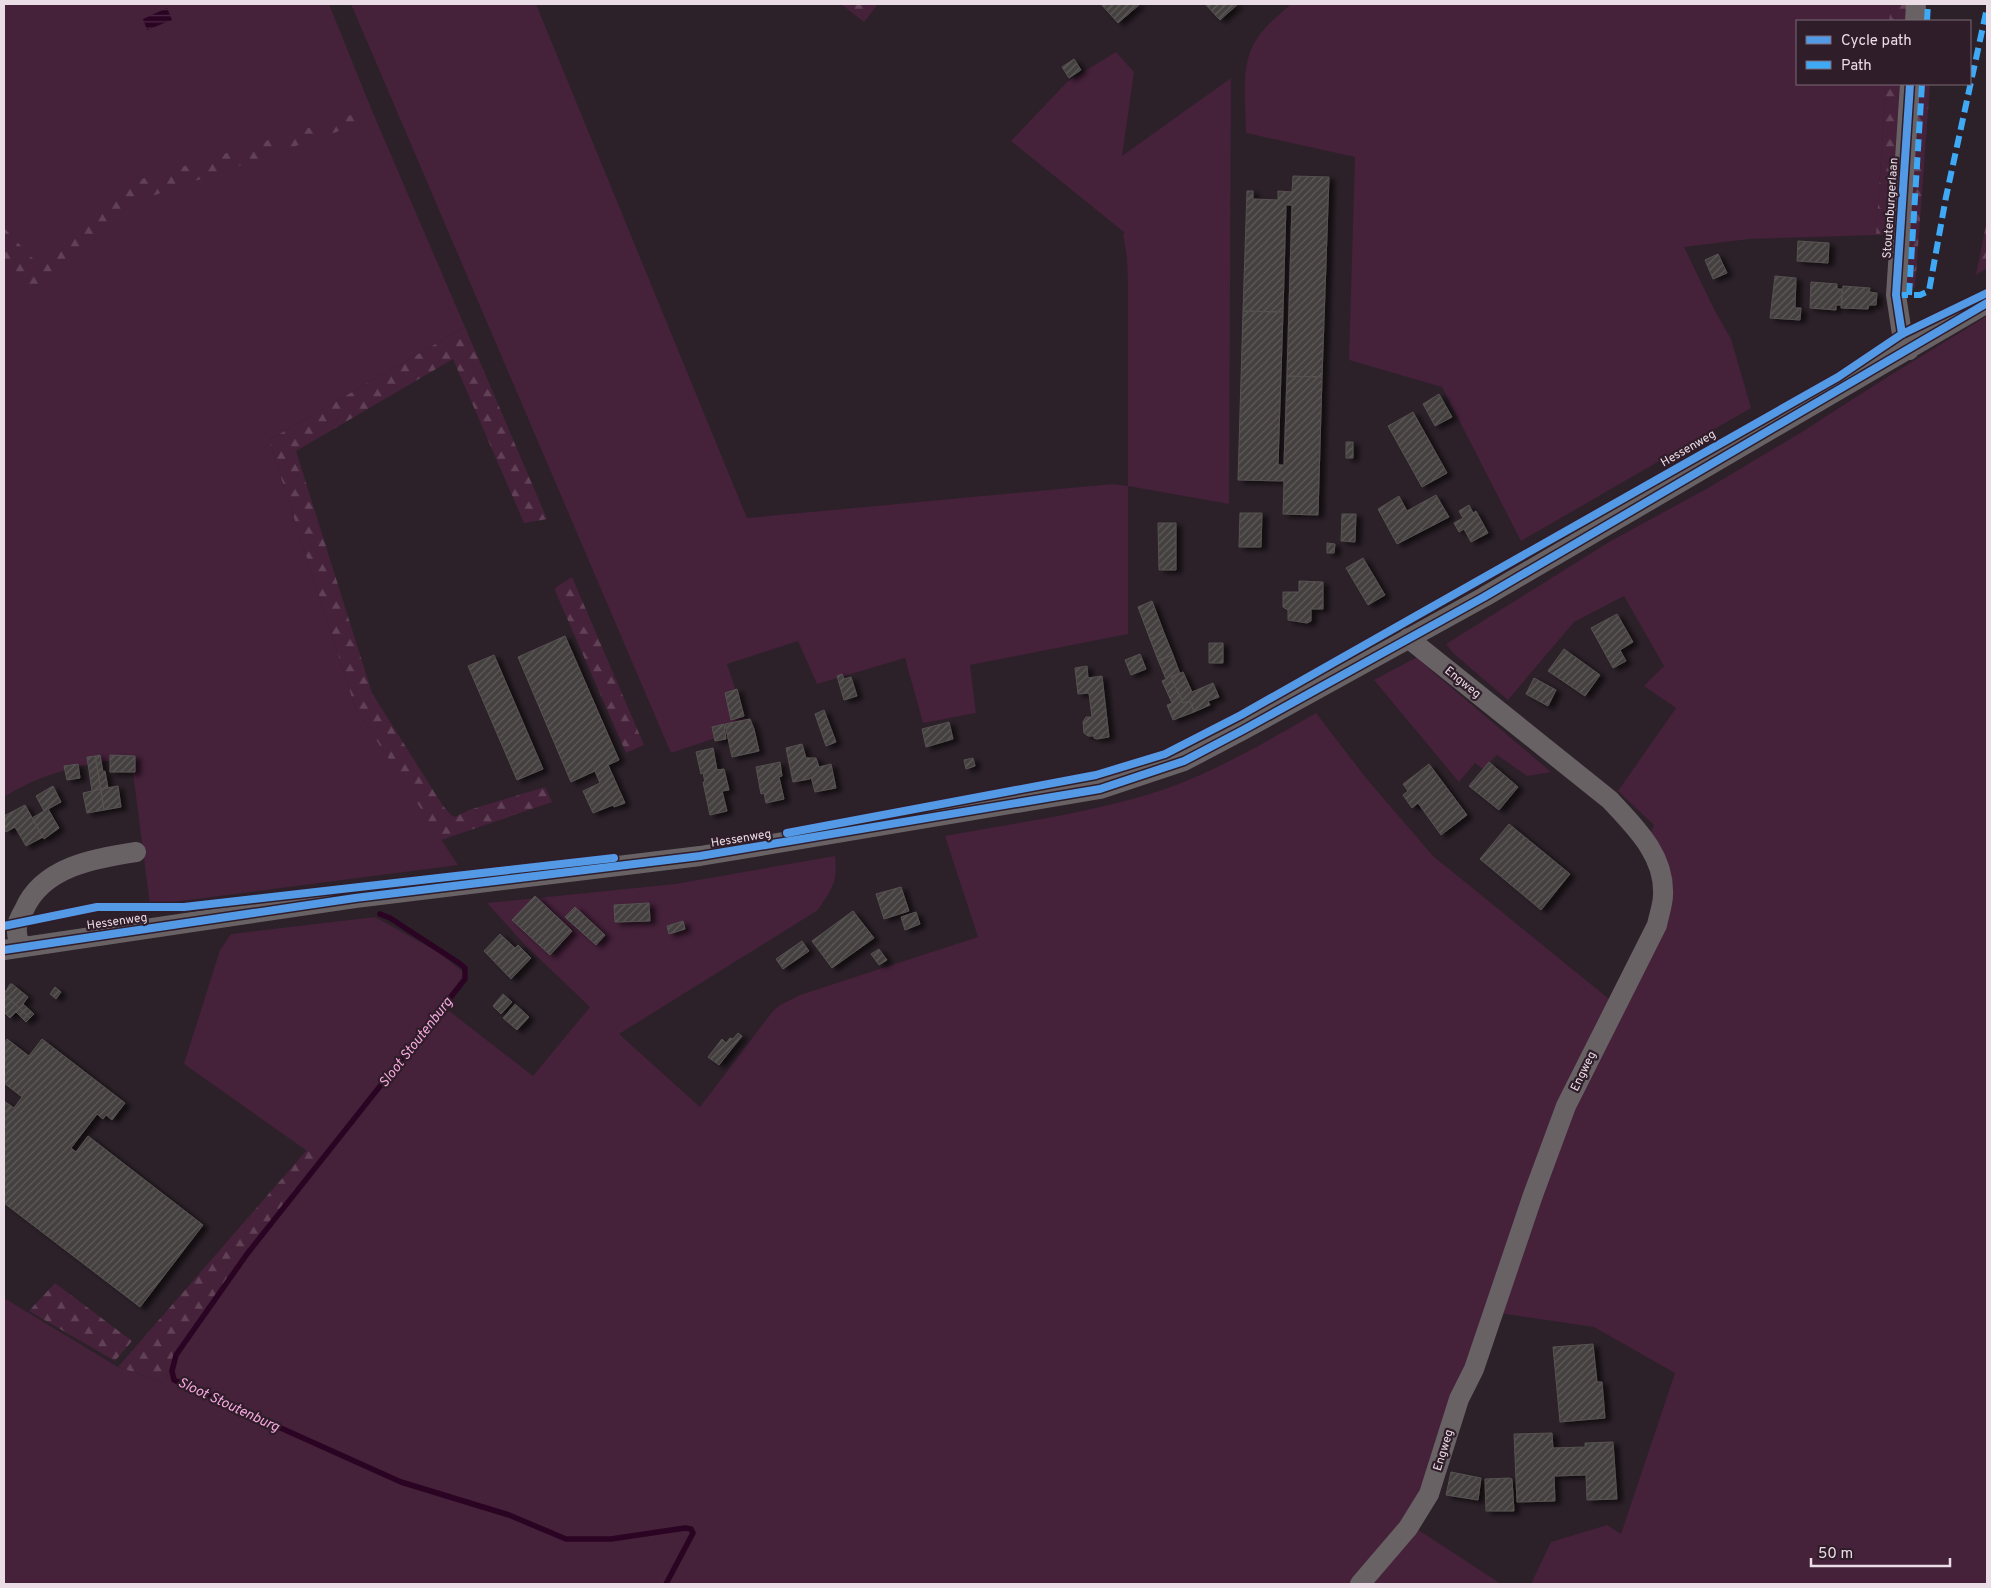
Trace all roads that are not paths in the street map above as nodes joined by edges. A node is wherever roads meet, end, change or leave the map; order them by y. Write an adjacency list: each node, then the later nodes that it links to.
1 (1916, 4): 2 (street)
2 (1914, 20)
3 (1910, 85): 5 (street, Stoutenburgerlaan)
4 (1987, 303): 5 (street, Hessenweg)
5 (1909, 350): 6 (street, Hessenweg)
6 (1408, 638): 8 (street, Hessenweg); 9 (street, Engweg)
7 (136, 852): 8 (street, Hessenweg)
8 (12, 949)
9 (1360, 1584)

